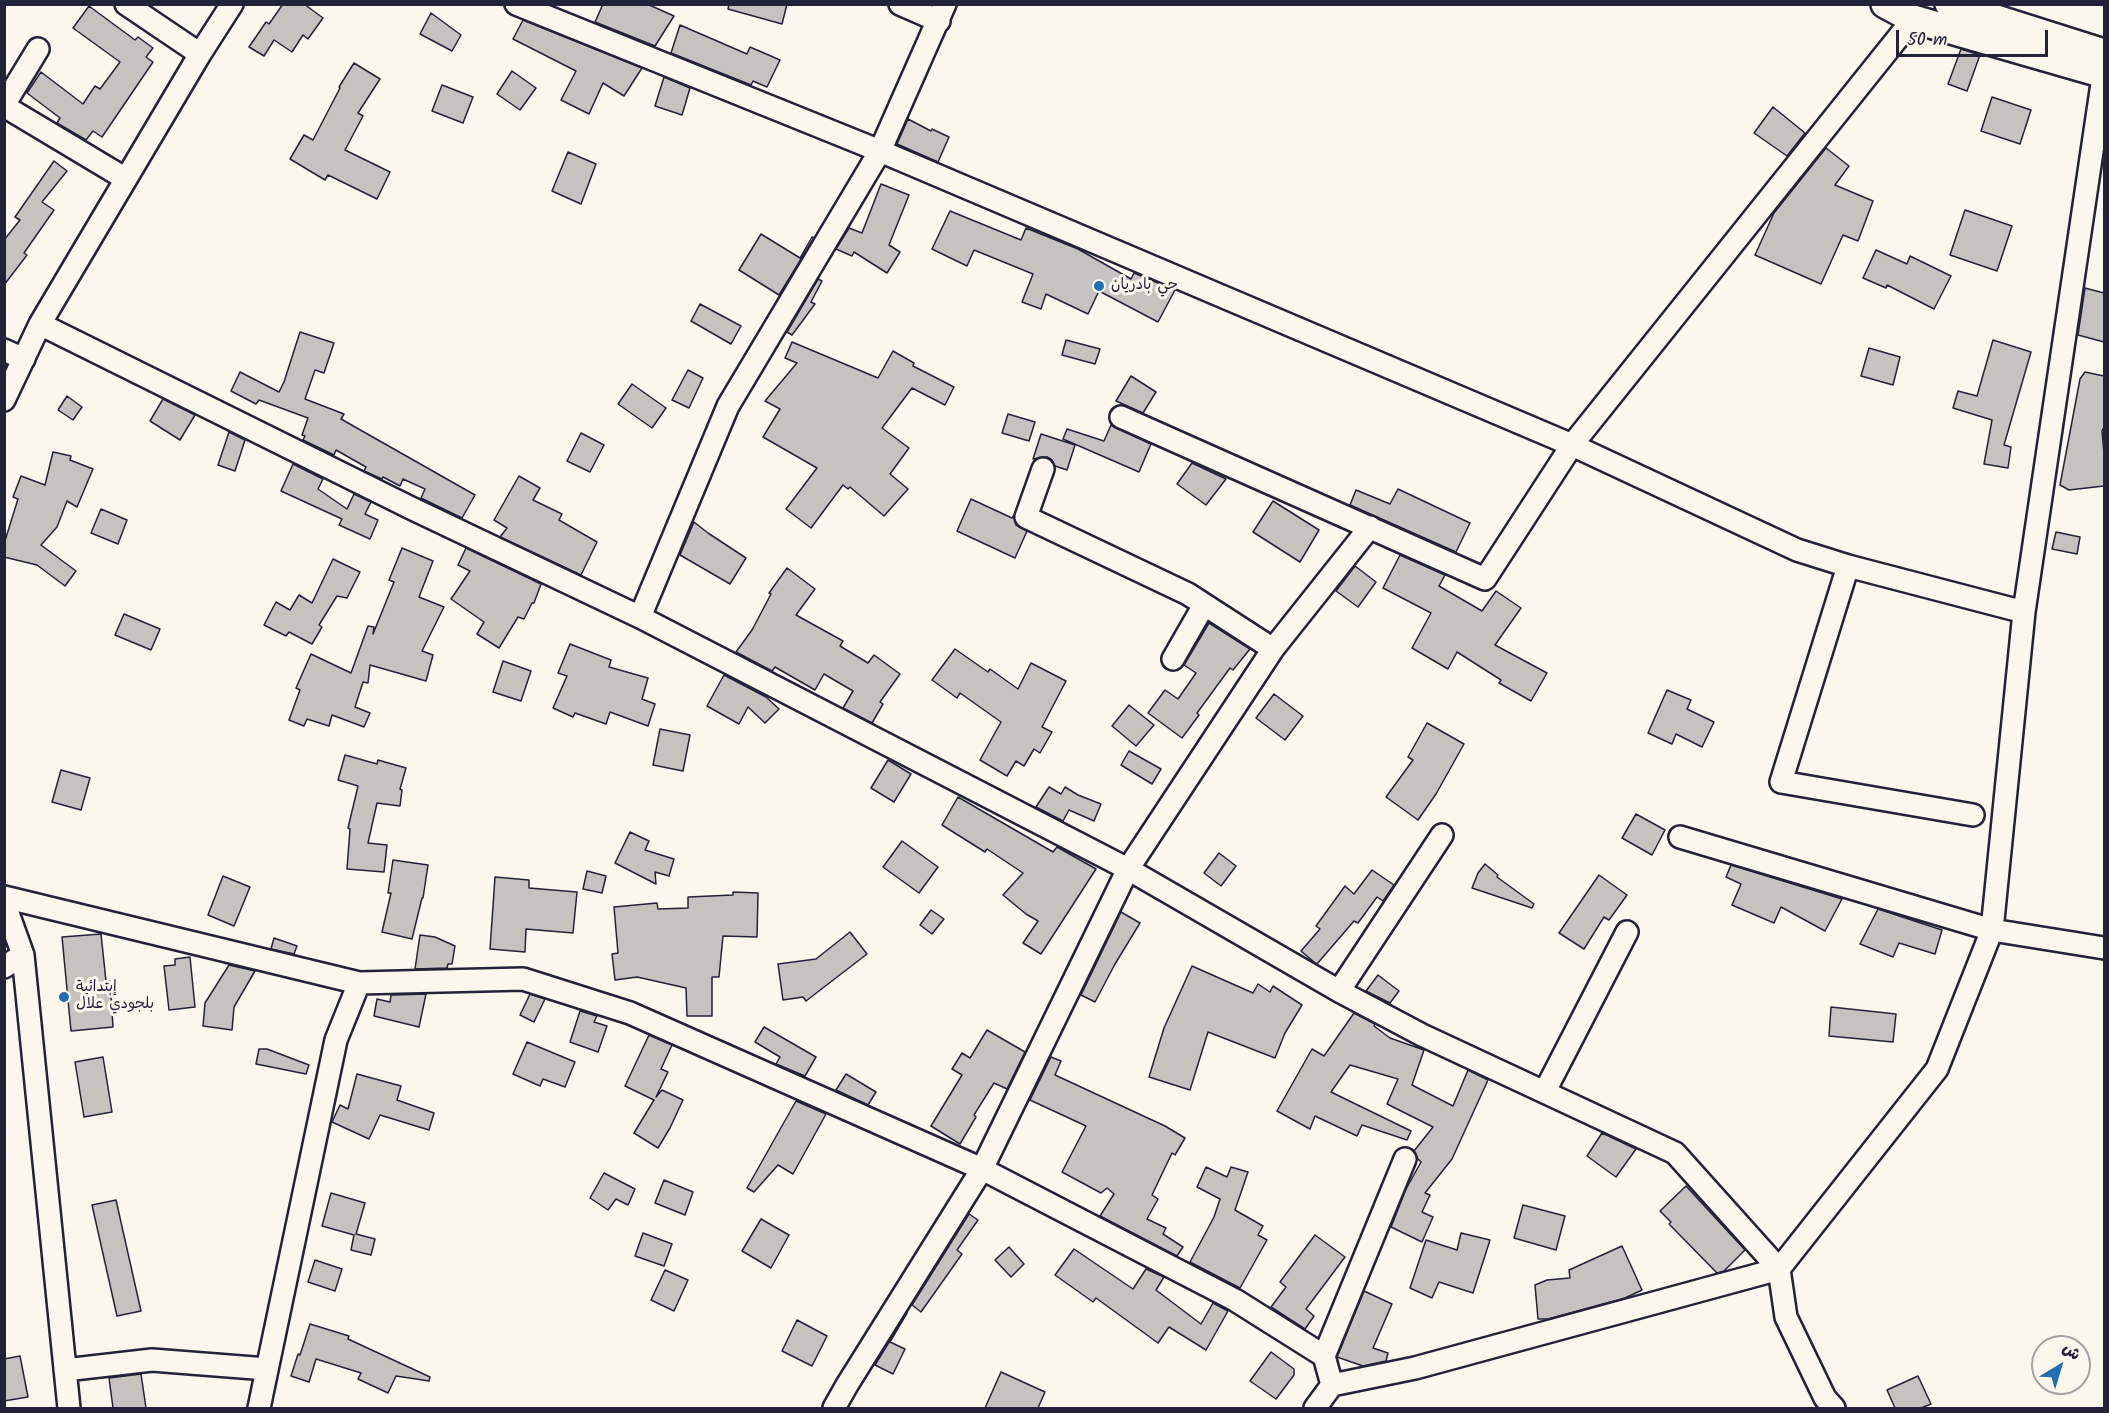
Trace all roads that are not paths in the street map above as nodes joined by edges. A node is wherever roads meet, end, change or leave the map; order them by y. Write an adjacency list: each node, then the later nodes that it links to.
1 (126, 4): 10 (street)
2 (232, 4): 10 (street)
3 (516, 4): 13 (street)
4 (900, 4): 7 (street)
5 (1885, 4): 8 (street)
6 (1949, 4): 11 (street)
7 (942, 13): 13 (street)
8 (1913, 19): 11 (street); 20 (street)
9 (38, 49): 12 (street)
10 (200, 54): 14 (street)
11 (2104, 68): 25 (street)
12 (4, 106): 14 (street)
13 (880, 151): 20 (street); 26 (street)
14 (126, 179): 15 (street)
15 (40, 324): 17 (street); 26 (street)
16 (4, 350): 17 (street)
17 (24, 359): 18 (street)
18 (4, 400)
19 (1121, 417): 22 (street)
20 (1572, 445): 22 (street); 23 (street)
21 (1043, 469): 24 (street)
22 (1370, 527): 27 (street)
23 (1848, 566): 25 (street); 29 (street)
24 (1204, 605): 27 (street); 28 (street)
25 (2024, 612): 35 (street)
26 (640, 617): 32 (street)
27 (1273, 649): 32 (street)
28 (1173, 659)
29 (1973, 815)
30 (1442, 835): 41 (street)
31 (1680, 837): 35 (street)
32 (1128, 869): 41 (street); 44 (street)
33 (4, 897): 40 (street)
34 (4, 902): 38 (street)
35 (1992, 930): 37 (street); 45 (street)
36 (1627, 932): 42 (street)
37 (2104, 948)
38 (23, 955): 39 (street); 48 (street)
39 (4, 967)
40 (359, 983): 44 (street); 47 (street)
41 (1339, 991): 42 (street)
42 (1545, 1091): 45 (street)
43 (1405, 1159): 46 (street)
44 (982, 1169): 46 (street); 52 (street)
45 (1779, 1269): 49 (street); 54 (street)
46 (1324, 1356): 49 (street)
47 (267, 1369): 48 (street); 51 (street)
48 (65, 1370): 50 (street)
49 (1332, 1385): 53 (street)
50 (69, 1408)
51 (259, 1408)
52 (834, 1408)
53 (1315, 1408)
54 (1834, 1408)

